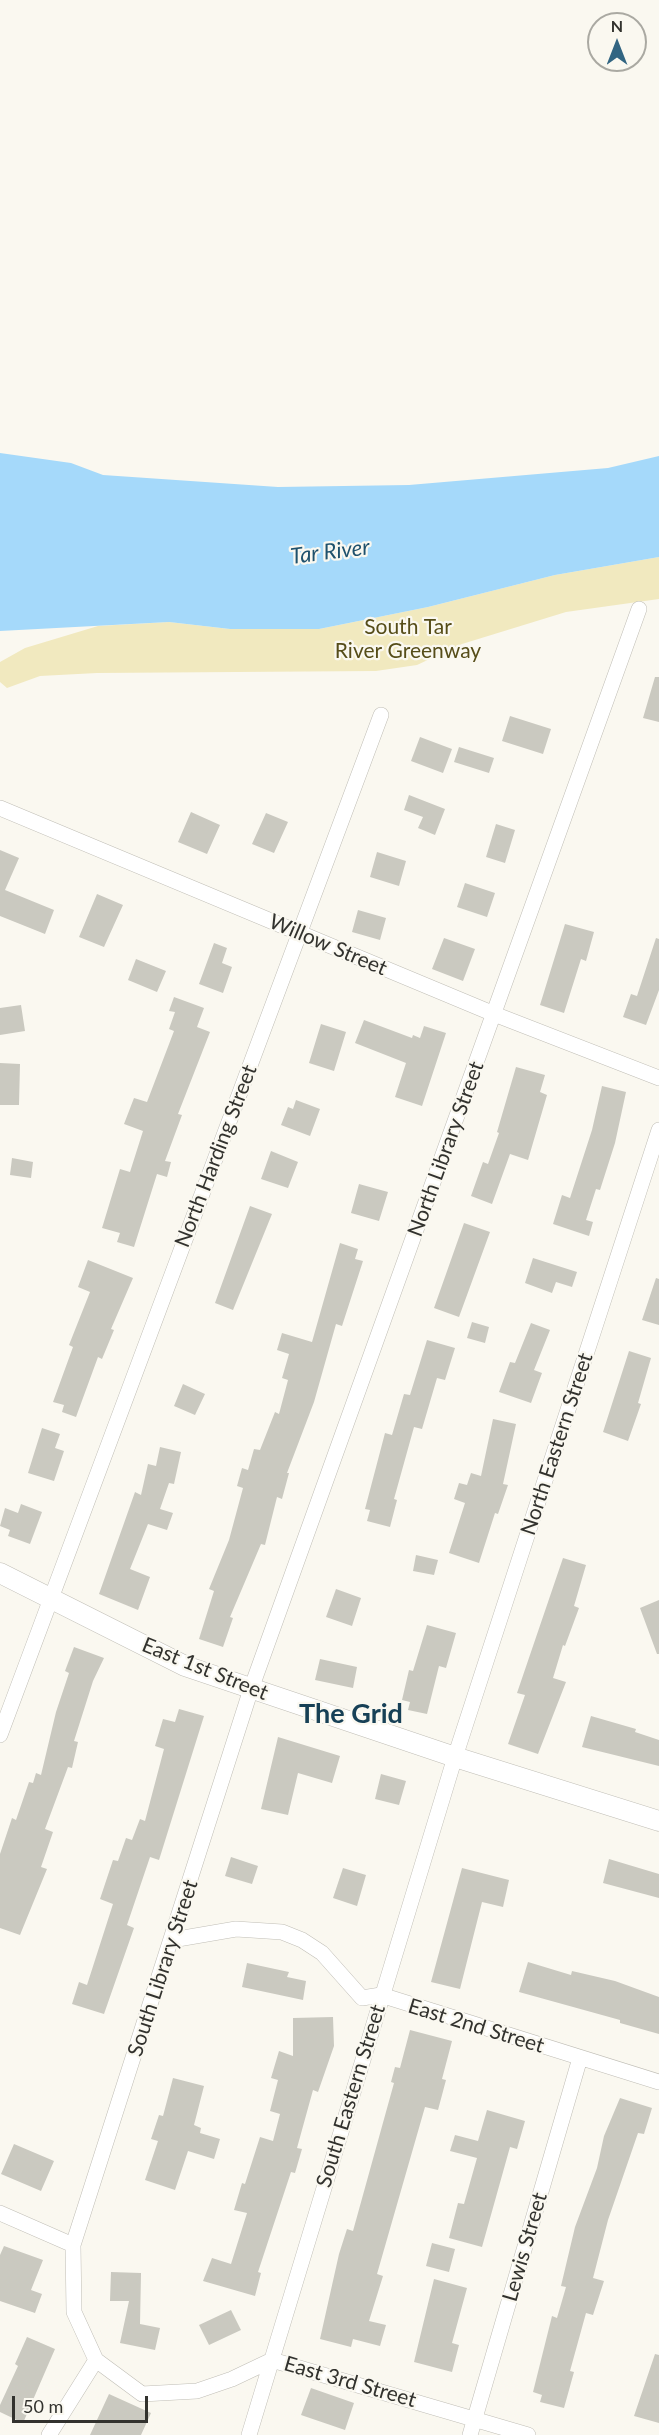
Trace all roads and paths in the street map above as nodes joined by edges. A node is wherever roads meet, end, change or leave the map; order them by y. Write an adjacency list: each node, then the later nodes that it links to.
1 (639, 609): 5 (street, North Library Street)
2 (381, 715): 4 (street, North Harding Street)
3 (0, 808): 4 (street, Willow Street)
4 (300, 933): 5 (street, Willow Street); 9 (street, North Harding Street)
5 (495, 1014): 6 (street, Willow Street); 10 (street, North Library Street)
6 (659, 1078)
7 (659, 1130): 12 (street, North Eastern Street)
8 (0, 1573): 9 (street, East 1st Street)
9 (49, 1598): 10 (street, East 1st Street); 11 (street, North Harding Street)
10 (251, 1689): 12 (street, East 1st Street); 14 (street, South Library Street)
11 (0, 1735)
12 (455, 1757): 13 (street, East 1st Street); 15 (street, South Eastern Street)
13 (659, 1821)
14 (172, 1940): 15 (street, East 2nd Street); 19 (street, South Library Street)
15 (381, 1995): 16 (street, East 2nd Street); 21 (street, South Eastern Street)
16 (580, 2058): 17 (street, East 2nd Street); 22 (street, Lewis Street)
17 (659, 2082)
18 (0, 2213): 19 (street)
19 (73, 2245): 20 (street, East 3rd Street)
20 (96, 2360): 21 (street, East 3rd Street); 23 (street)
21 (272, 2360): 22 (street, East 3rd Street); 24 (street, South Eastern Street)
22 (474, 2419): 25 (street, Lewis Street); 26 (street, East 3rd Street)
23 (48, 2435)
24 (249, 2435)
25 (470, 2435)
26 (528, 2435)

